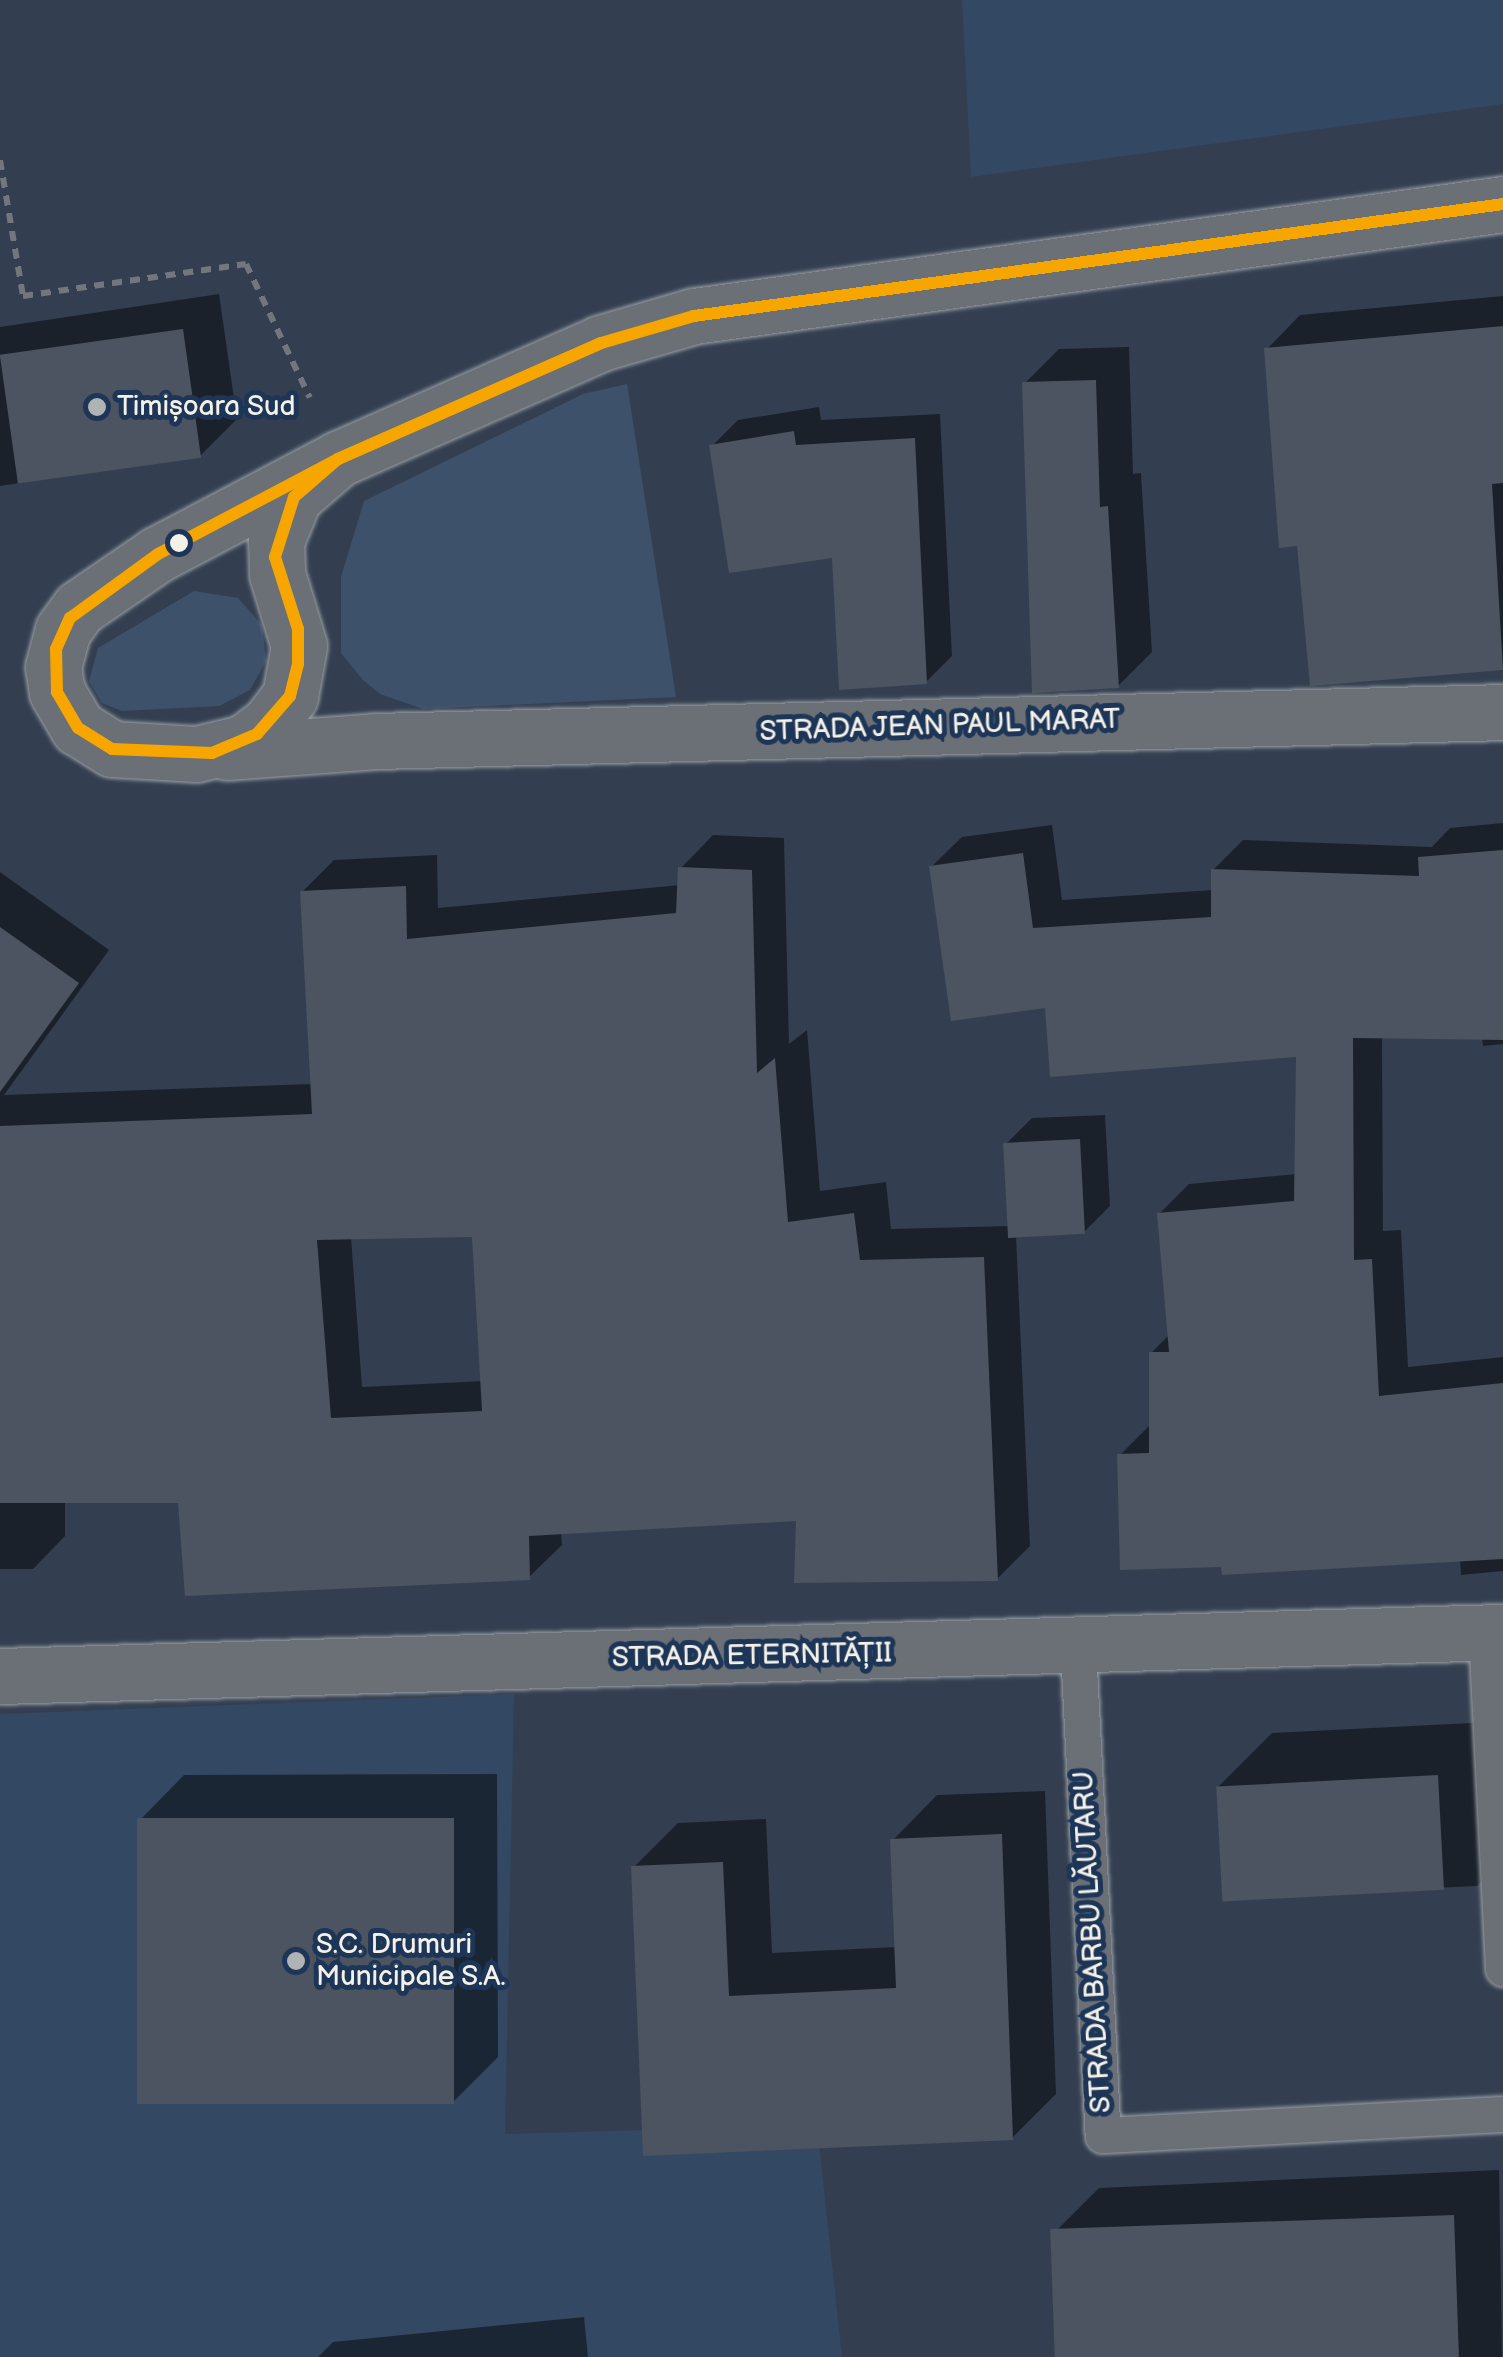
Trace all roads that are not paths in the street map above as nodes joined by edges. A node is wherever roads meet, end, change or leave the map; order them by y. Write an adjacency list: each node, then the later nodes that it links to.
1 (1503, 204): 2 (street)
2 (338, 459): 3 (street); 4 (street)
3 (158, 554): 4 (street); 7 (street)
4 (292, 621): 6 (street); 7 (street)
5 (1503, 712): 6 (street, STRADA JEAN PAUL MARAT)
6 (376, 741): 7 (street, STRADA JEAN PAUL MARAT)
7 (212, 753)
8 (1494, 1632): 9 (street, STRADA ETERNITĂȚII); 11 (lane)
9 (1078, 1648): 10 (street, STRADA ETERNITĂȚII); 12 (lane, STRADA BARBU LĂUTARU)
10 (0, 1676)
11 (1503, 1970)
12 (1503, 2114)

